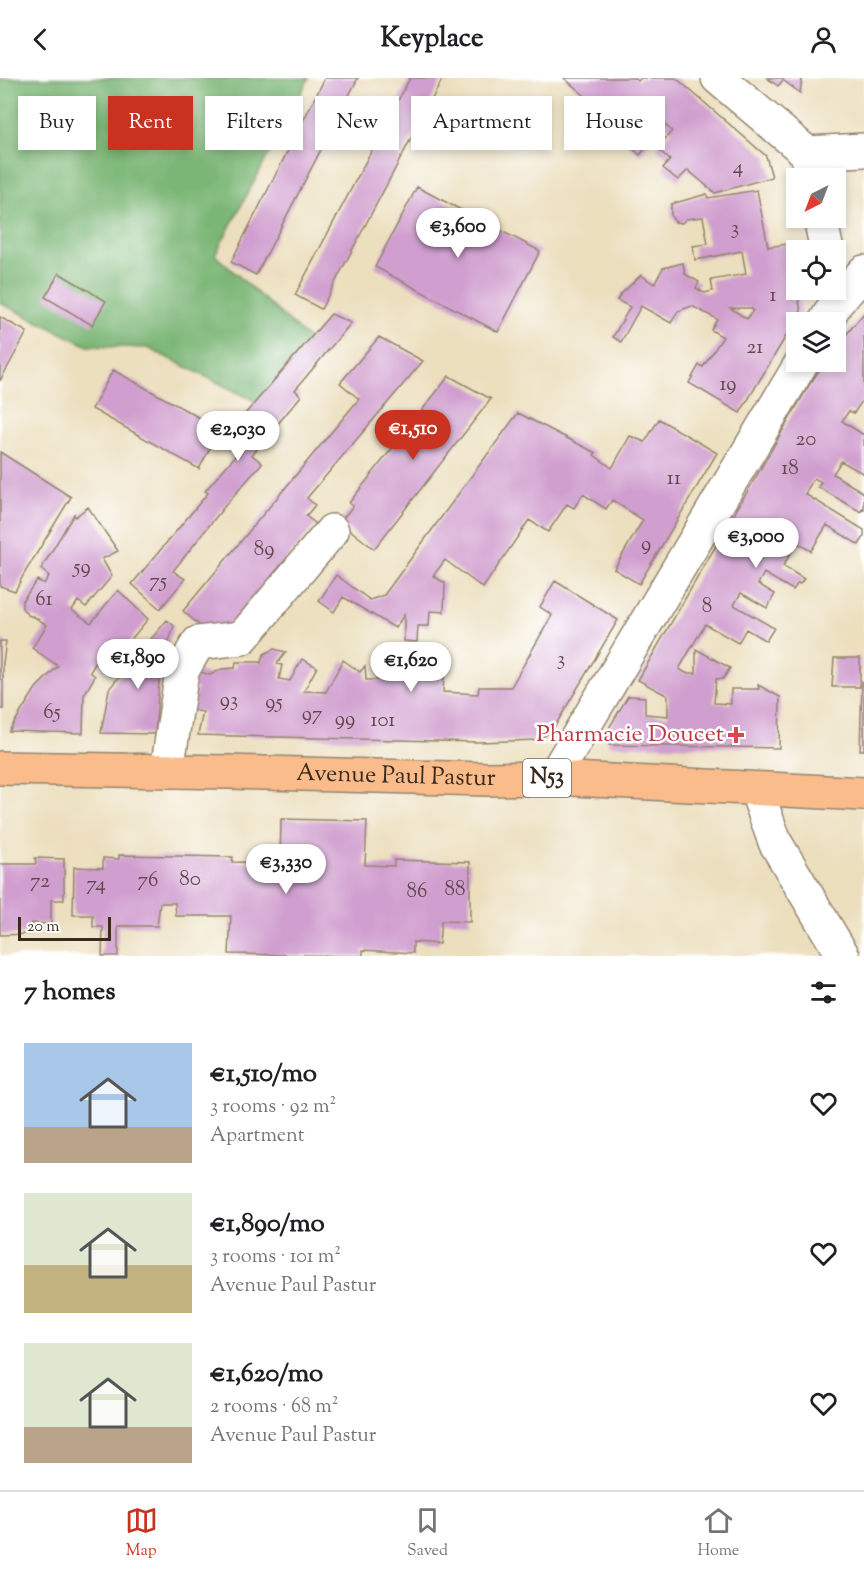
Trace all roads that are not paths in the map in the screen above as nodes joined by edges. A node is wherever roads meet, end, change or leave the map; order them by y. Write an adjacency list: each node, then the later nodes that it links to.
1 (718, 78): 3 (street)
2 (864, 150): 3 (street)
3 (810, 166)
4 (864, 272): 5 (street)
5 (832, 305)
6 (796, 372): 10 (street)
7 (332, 531): 9 (street)
8 (0, 768): 9 (main road, Avenue Paul Pastur / N53)
9 (167, 771): 10 (main road, Avenue Paul Pastur / N53)
10 (553, 778): 11 (main road, Avenue Paul Pastur / N53)
11 (756, 789): 12 (main road, Avenue Paul Pastur / N53); 13 (street)
12 (864, 794)
13 (843, 956)

